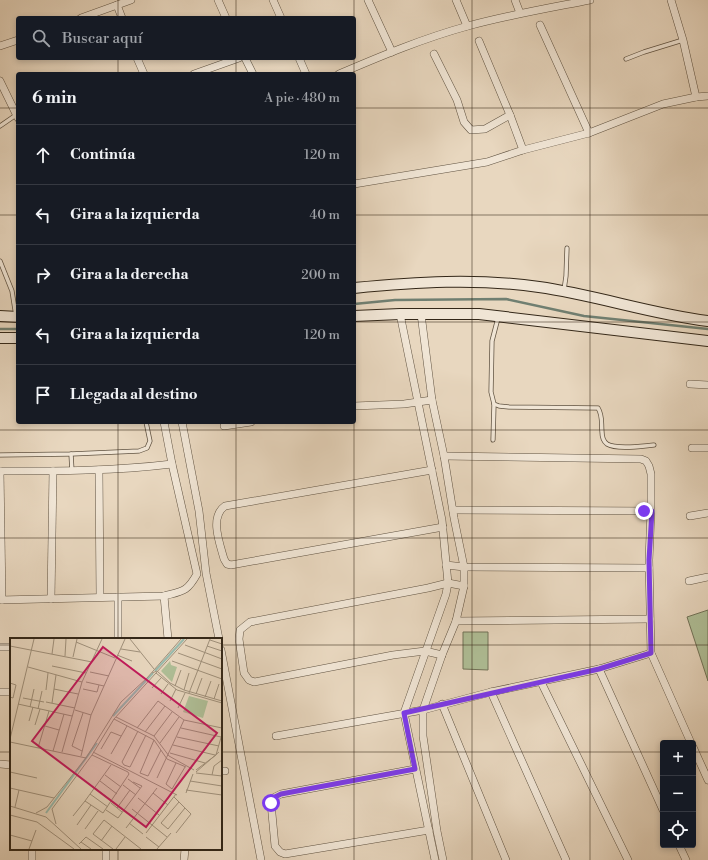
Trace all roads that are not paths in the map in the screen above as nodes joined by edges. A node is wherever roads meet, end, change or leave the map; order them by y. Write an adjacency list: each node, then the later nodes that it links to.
1 (131, 0): 9 (street)
2 (218, 0): 13 (street)
3 (273, 0): 14 (street)
4 (368, 0): 21 (street)
5 (456, 0): 16 (street)
6 (515, 0): 10 (street)
7 (590, 0): 10 (street)
8 (671, 0): 17 (street)
9 (117, 6): 11 (street); 12 (street)
10 (520, 13): 16 (street)
11 (87, 16)
12 (121, 16)
13 (225, 16)
14 (280, 16)
15 (540, 25): 40 (street)
16 (467, 26): 21 (street)
17 (683, 40): 27 (lane); 35 (street)
18 (16, 41): 20 (street)
19 (479, 41): 37 (street)
20 (0, 46)
21 (392, 52): 32 (street)
22 (434, 54): 37 (street)
23 (138, 60): 28 (street)
24 (233, 60): 29 (street)
25 (247, 60): 30 (street)
26 (300, 60): 31 (street)
27 (626, 60)
28 (143, 72)
29 (200, 72)
30 (252, 72)
31 (305, 72)
32 (344, 72)
33 (0, 81): 36 (street)
34 (708, 96): 35 (street)
35 (696, 97): 40 (street)
36 (16, 115)
37 (510, 115): 41 (street)
38 (16, 118): 39 (lane)
39 (0, 126)
40 (590, 133): 41 (street)
41 (523, 150): 42 (street)
42 (356, 184)
43 (567, 248): 46 (lane)
44 (0, 261): 47 (lane)
45 (356, 288): 46 (street)
46 (564, 291): 54 (street)
47 (16, 312)
48 (400, 314): 49 (street); 51 (street); 61 (street)
49 (421, 314): 52 (street); 60 (street)
50 (0, 316): 53 (street)
51 (356, 316)
52 (498, 316): 57 (street); 62 (lane)
53 (16, 317)
54 (708, 321)
55 (0, 338): 56 (street)
56 (16, 338)
57 (708, 341)
58 (690, 384): 59 (street)
59 (708, 386)
60 (432, 400): 61 (street); 75 (street)
61 (417, 402): 63 (street); 78 (street)
62 (494, 404): 69 (lane); 70 (lane)
63 (356, 406)
64 (146, 424): 73 (lane)
65 (164, 424): 76 (street)
66 (182, 424): 103 (street)
67 (238, 424): 68 (street)
68 (224, 426)
69 (493, 440)
70 (654, 445)
71 (692, 448): 72 (street)
72 (708, 448)
73 (71, 454): 74 (lane); 81 (lane)
74 (0, 455)
75 (444, 456): 82 (street); 84 (street)
76 (172, 464): 77 (street); 94 (street)
77 (99, 470): 81 (street); 95 (street)
78 (432, 470): 86 (street); 86 (street)
79 (0, 471): 80 (street); 98 (street)
80 (53, 471): 81 (street); 97 (street)
81 (72, 471)
82 (652, 511): 84 (street); 89 (street)
83 (708, 513): 85 (street)
84 (453, 514): 86 (street); 88 (street)
85 (690, 516)
86 (442, 524): 87 (street)
87 (446, 565): 88 (street); 92 (street)
88 (464, 567): 89 (street); 93 (street)
89 (649, 568): 99 (street)
90 (708, 577): 91 (street)
91 (689, 582)
92 (448, 583): 93 (street); 104 (street); 104 (street)
93 (464, 586): 100 (street)
94 (164, 596): 96 (street); 101 (street)
95 (100, 597): 96 (street); 97 (street)
96 (118, 597): 102 (street)
97 (51, 599): 98 (street)
98 (1, 600)
99 (650, 620): 100 (street); 105 (street)
100 (456, 621): 107 (street)
101 (169, 637)
102 (118, 638)
103 (219, 638)
104 (425, 651): 107 (street); 113 (street)
105 (651, 653): 108 (street); 115 (street)
106 (222, 655): 126 (street)
107 (442, 655): 112 (street)
108 (599, 669): 109 (street); 121 (street)
109 (541, 682): 110 (street); 131 (street)
110 (491, 692): 111 (street); 130 (street)
111 (442, 704): 112 (street); 129 (street)
112 (423, 710): 113 (street); 128 (street)
113 (404, 713): 114 (street); 119 (street)
114 (276, 736)
115 (690, 740)
116 (696, 754): 120 (street)
117 (0, 764): 118 (street)
118 (10, 765)
119 (415, 769): 122 (street); 122 (street)
120 (708, 780)
121 (660, 803)
122 (429, 830): 127 (street)
123 (680, 848): 132 (street)
124 (185, 850): 125 (street)
125 (184, 860)
126 (261, 860)
127 (435, 860)
128 (443, 860)
129 (506, 860)
130 (566, 860)
131 (628, 860)
132 (686, 860)

